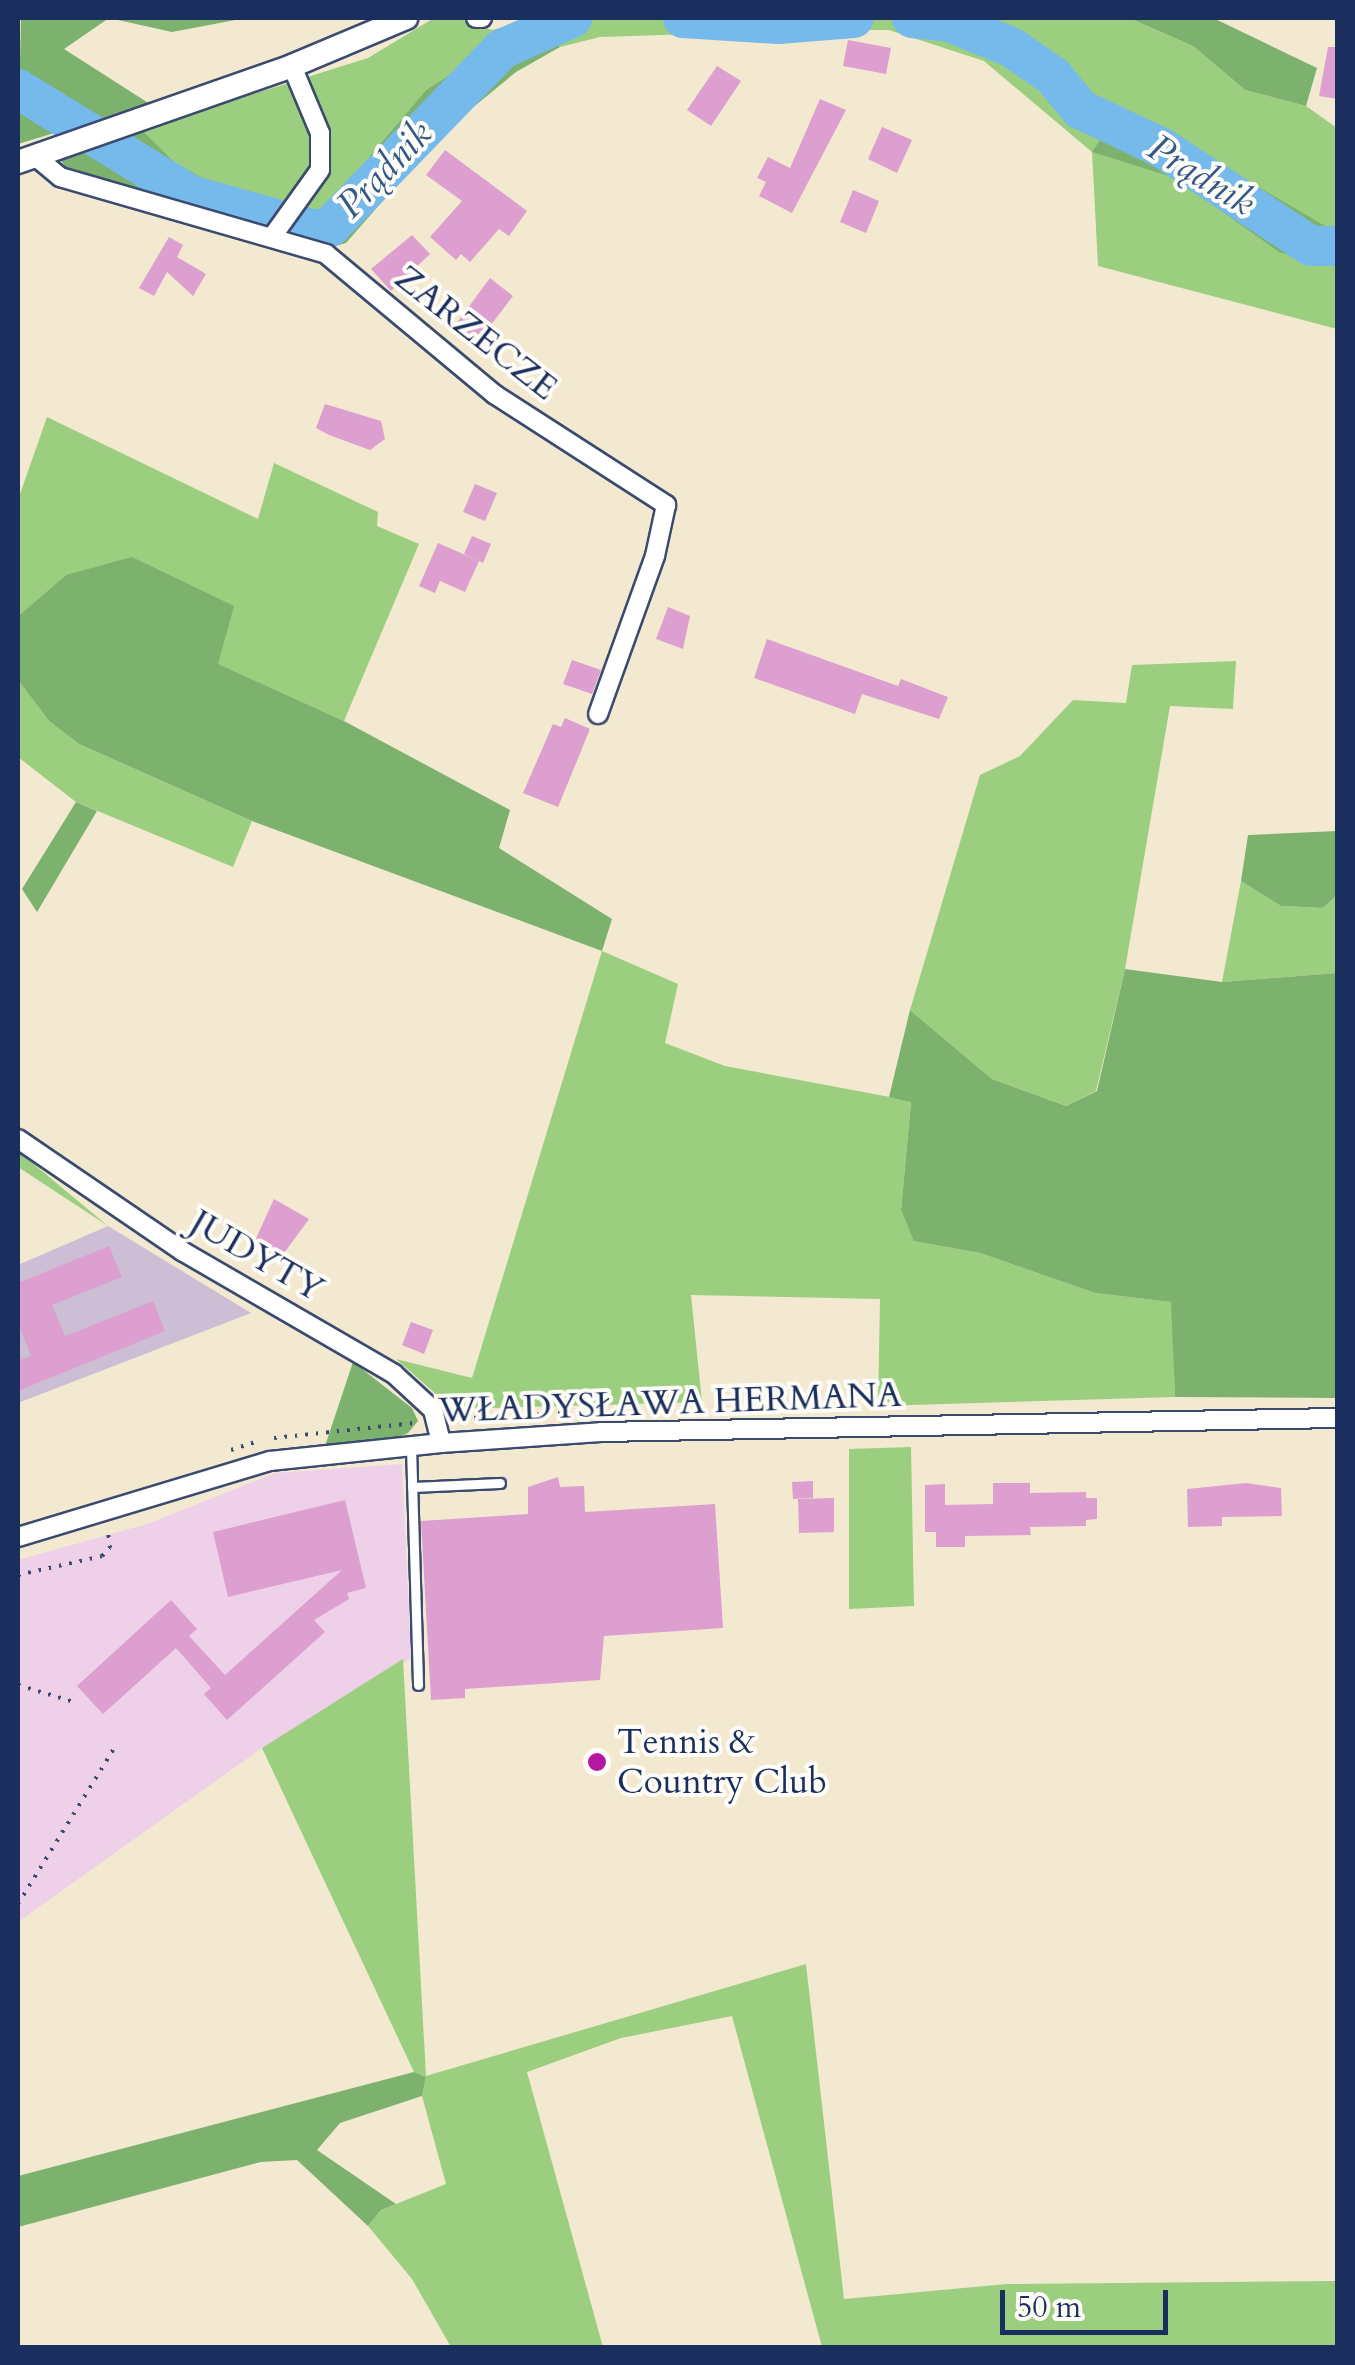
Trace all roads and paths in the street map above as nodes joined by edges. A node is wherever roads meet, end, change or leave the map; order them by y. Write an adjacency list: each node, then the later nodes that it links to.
1 (406, 18): 2 (street)
2 (292, 66): 3 (street); 4 (street)
3 (36, 156): 4 (street, ZARZECZE)
4 (273, 236): 5 (street, ZARZECZE)
5 (598, 714)
6 (18, 1140): 8 (street, JUDYTY)
7 (1338, 1418): 8 (street, WŁADYSŁAWA HERMANA)
8 (441, 1443): 9 (street, WŁADYSŁAWA HERMANA)
9 (411, 1447): 11 (lane); 13 (street, WŁADYSŁAWA HERMANA)
10 (500, 1484): 11 (lane)
11 (412, 1487): 16 (lane)
12 (105, 1521): 14 (path)
13 (18, 1537)
14 (18, 1574)
15 (18, 1685): 17 (path)
16 (418, 1685)
17 (74, 1702)
18 (115, 1747): 19 (path)
19 (18, 1904)

